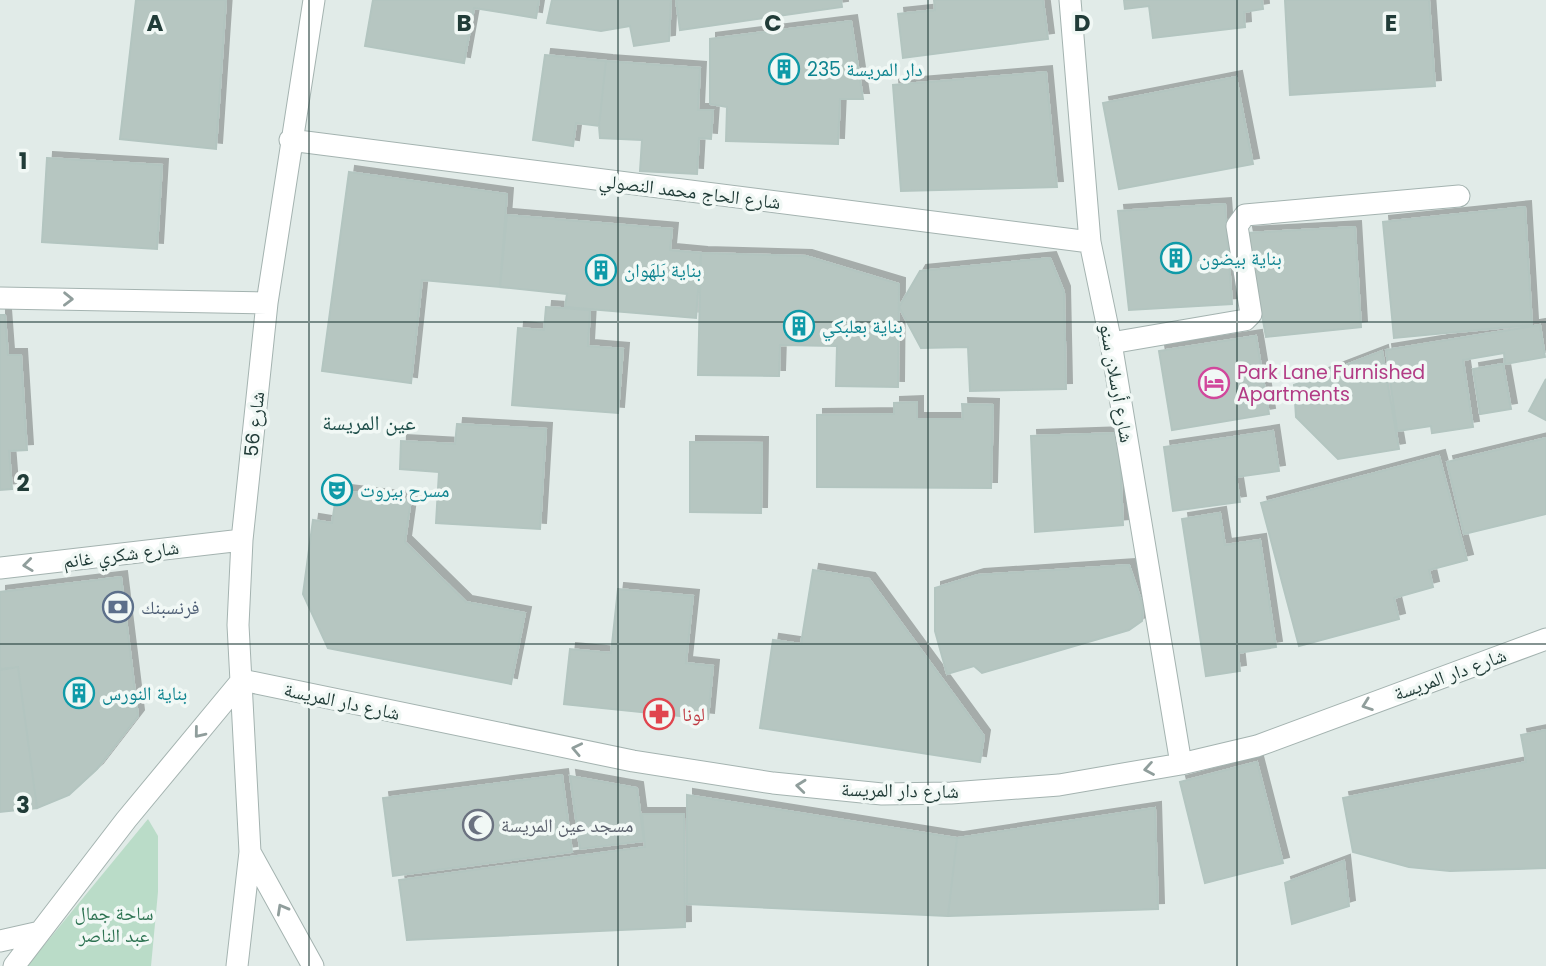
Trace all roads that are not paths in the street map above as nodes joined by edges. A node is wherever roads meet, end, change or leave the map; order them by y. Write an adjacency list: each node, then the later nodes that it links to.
1 (314, 0): 3 (street, شارع 56)
2 (1070, 0): 5 (street, شارع أرسلان سنو)
3 (290, 140): 5 (street, شارع الحاج محمد النصولي); 7 (street, شارع 56)
4 (1459, 196): 8 (street)
5 (1090, 242): 8 (street, شارع أرسلان سنو)
6 (0, 298): 7 (street, one-way to 7)
7 (267, 303): 9 (street, شارع 56)
8 (1111, 343): 13 (street, شارع أرسلان سنو)
9 (242, 540): 10 (street, شارع شكري غانم, one-way to 10); 12 (street, شارع 56)
10 (0, 568)
11 (1546, 639): 13 (street, شارع دار المريسة, one-way to 13)
12 (242, 680): 13 (street, شارع دار المريسة, one-way to 12); 14 (street, شارع 56); 15 (street, one-way to 15)
13 (1181, 764)
14 (250, 852): 18 (street, شارع 56); 19 (street, شارع 56, one-way to 14)
15 (40, 932): 16 (street); 17 (street)
16 (0, 941)
17 (14, 966)
18 (237, 966)
19 (313, 966)

